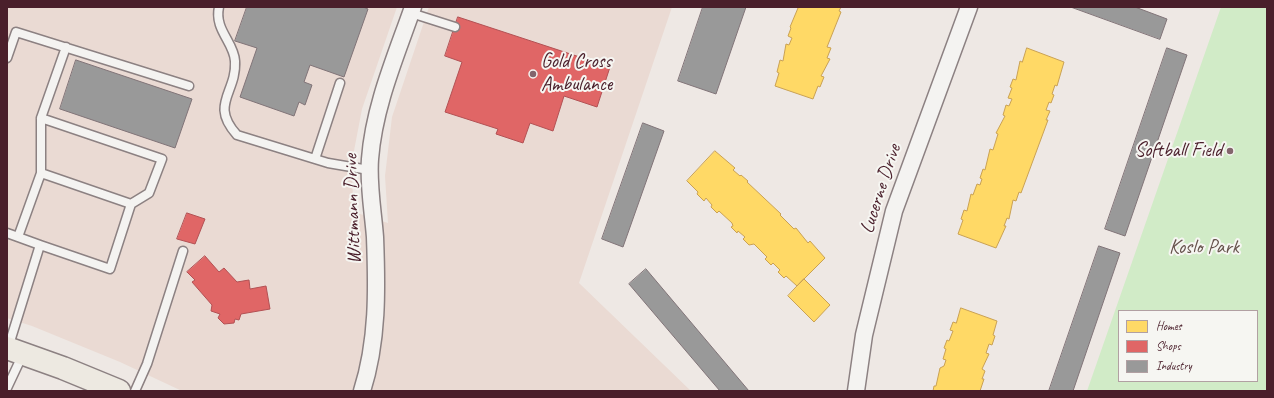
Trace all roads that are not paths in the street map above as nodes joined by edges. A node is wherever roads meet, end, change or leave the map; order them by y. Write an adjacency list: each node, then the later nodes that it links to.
1 (219, 7): 10 (lane)
2 (969, 7): 23 (street, Lucerne Drive)
3 (412, 10): 4 (lane); 11 (street, Wittmann Drive)
4 (455, 27)
5 (66, 47): 6 (lane); 8 (lane); 9 (lane)
6 (7, 58)
7 (340, 84): 10 (lane)
8 (189, 86)
9 (41, 118): 12 (lane); 13 (lane)
10 (315, 159): 11 (lane)
11 (369, 170): 22 (street, Wittmann Drive)
12 (41, 174): 13 (lane); 15 (lane)
13 (131, 204): 16 (lane)
14 (7, 233): 15 (lane)
15 (18, 237): 16 (lane)
16 (40, 245): 18 (lane)
17 (182, 251): 21 (lane)
18 (12, 350): 19 (lane); 20 (main road)
19 (7, 388)
20 (119, 391)
21 (134, 391)
22 (362, 391)
23 (856, 391)

